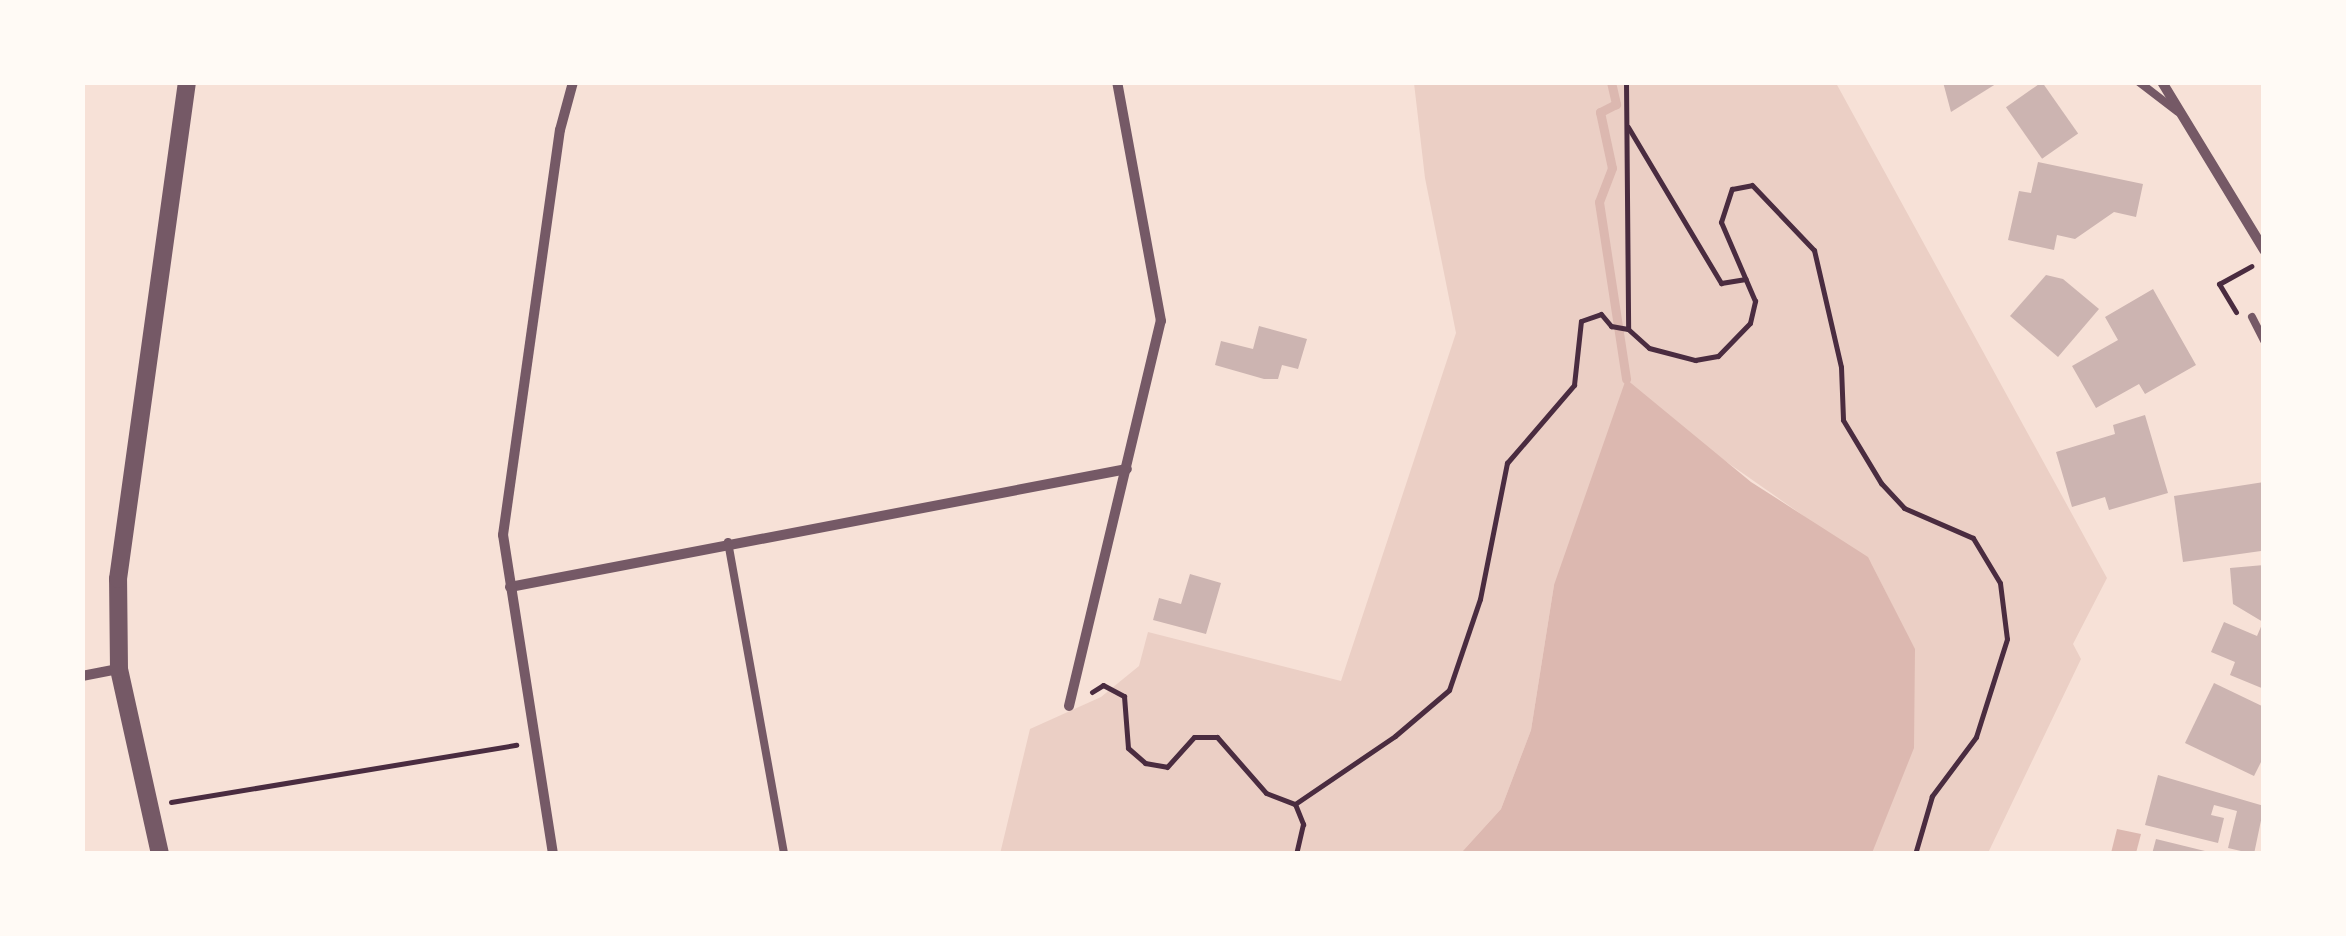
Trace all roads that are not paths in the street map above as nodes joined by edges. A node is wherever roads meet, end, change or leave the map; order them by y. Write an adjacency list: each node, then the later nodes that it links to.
1 (187, 82): 13 (street)
2 (572, 82): 12 (street)
3 (1117, 82): 10 (street)
4 (2139, 82): 6 (lane)
5 (2162, 82): 6 (street)
6 (2178, 112): 7 (street)
7 (2264, 250)
8 (2252, 317): 9 (lane)
9 (2264, 342)
10 (1126, 469): 11 (street); 15 (street)
11 (728, 542): 12 (street); 18 (lane)
12 (510, 587): 17 (street)
13 (120, 669): 14 (street); 16 (street)
14 (82, 676)
15 (1069, 706)
16 (160, 854)
17 (553, 854)
18 (784, 854)

